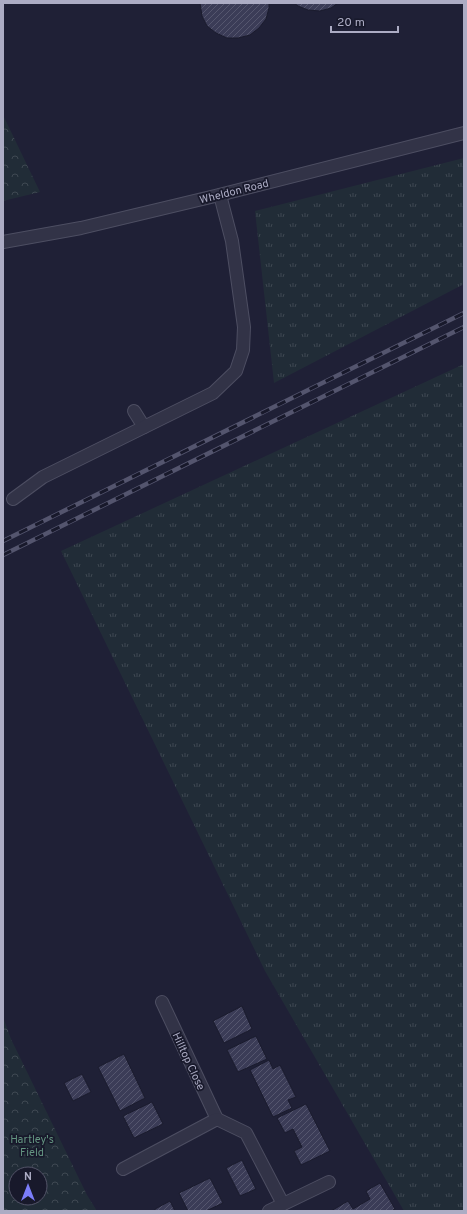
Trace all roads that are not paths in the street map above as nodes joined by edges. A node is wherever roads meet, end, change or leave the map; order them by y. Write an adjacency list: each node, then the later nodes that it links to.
1 (464, 133): 2 (street, Wheldon Road)
2 (220, 195): 3 (street, Wheldon Road); 5 (street)
3 (3, 242)
4 (134, 411): 5 (street)
5 (144, 427): 6 (street)
6 (13, 499)
7 (162, 1002): 8 (street, Hilltop Close)
8 (217, 1119): 9 (street); 11 (street)
9 (123, 1169)
10 (329, 1182): 11 (street)
11 (283, 1204): 12 (street)
12 (269, 1211)

